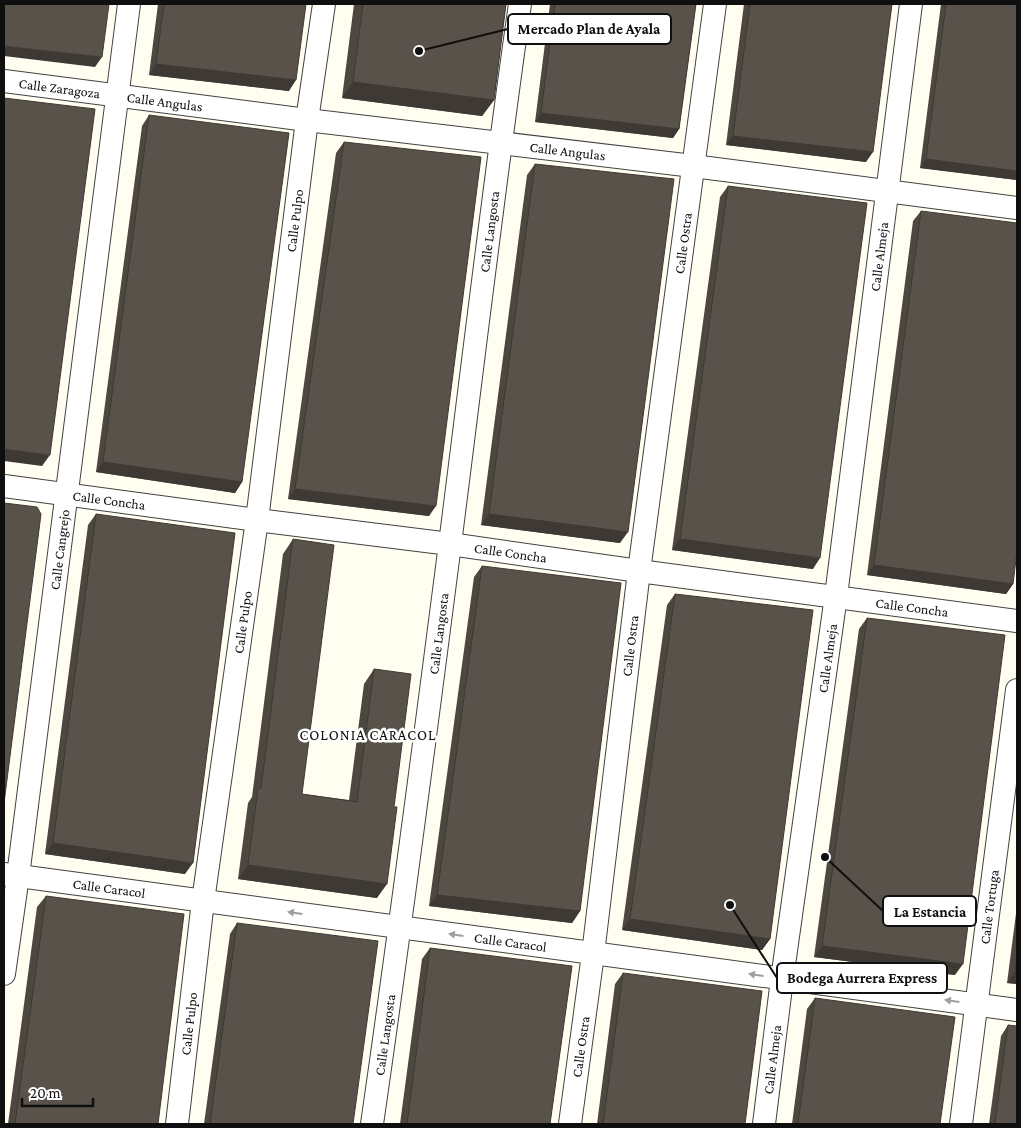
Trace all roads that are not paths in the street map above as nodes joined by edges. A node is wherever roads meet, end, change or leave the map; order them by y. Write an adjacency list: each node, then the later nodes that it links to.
1 (128, 4): 7 (street, Calle Cangrejo)
2 (324, 4): 8 (street, Calle Pulpo)
3 (520, 4): 9 (street, Calle Langosta)
4 (715, 4): 10 (street, Calle Ostra)
5 (911, 4): 11 (street, Calle Almeja)
6 (4, 81): 7 (street, Calle Zaragoza)
7 (116, 96): 8 (street, Calle Angulas); 14 (street, Calle Cangrejo)
8 (307, 120): 9 (street, Calle Angulas); 15 (street, Calle Pulpo)
9 (500, 143): 10 (street, Calle Angulas); 16 (street, Calle Langosta)
10 (693, 166): 11 (street, Calle Angulas); 17 (street, Calle Ostra)
11 (888, 192): 12 (street, Calle Angulas); 18 (street, Calle Almeja)
12 (1017, 208)
13 (4, 486): 14 (street, Calle Concha)
14 (66, 494): 15 (street, Calle Concha); 21 (street, Calle Cangrejo)
15 (257, 520): 16 (street, Calle Concha); 22 (street, Calle Pulpo)
16 (450, 544): 17 (street, Calle Concha); 23 (street, Calle Langosta)
17 (639, 571): 18 (street, Calle Concha); 24 (street, Calle Ostra)
18 (836, 596): 19 (street, Calle Concha); 26 (street, Calle Almeja)
19 (1017, 621)
20 (1017, 690): 27 (street, Calle Tortuga)
21 (11, 875): 22 (street, Calle Caracol); 25 (street, Calle Cangrejo)
22 (203, 901): 23 (street, Calle Caracol, one-way to 22); 29 (street, Calle Pulpo)
23 (400, 927): 24 (street, Calle Caracol, one-way to 23); 30 (street, Calle Langosta)
24 (593, 954): 26 (street, Calle Caracol, one-way to 24); 31 (street, Calle Ostra)
25 (4, 974)
26 (782, 978): 27 (street, Calle Caracol, one-way to 26); 32 (street, Calle Almeja)
27 (976, 1005): 28 (street, Calle Caracol); 33 (street, Calle Tortuga)
28 (1017, 1010)
29 (177, 1124)
30 (372, 1124)
31 (570, 1124)
32 (764, 1124)
33 (961, 1124)

